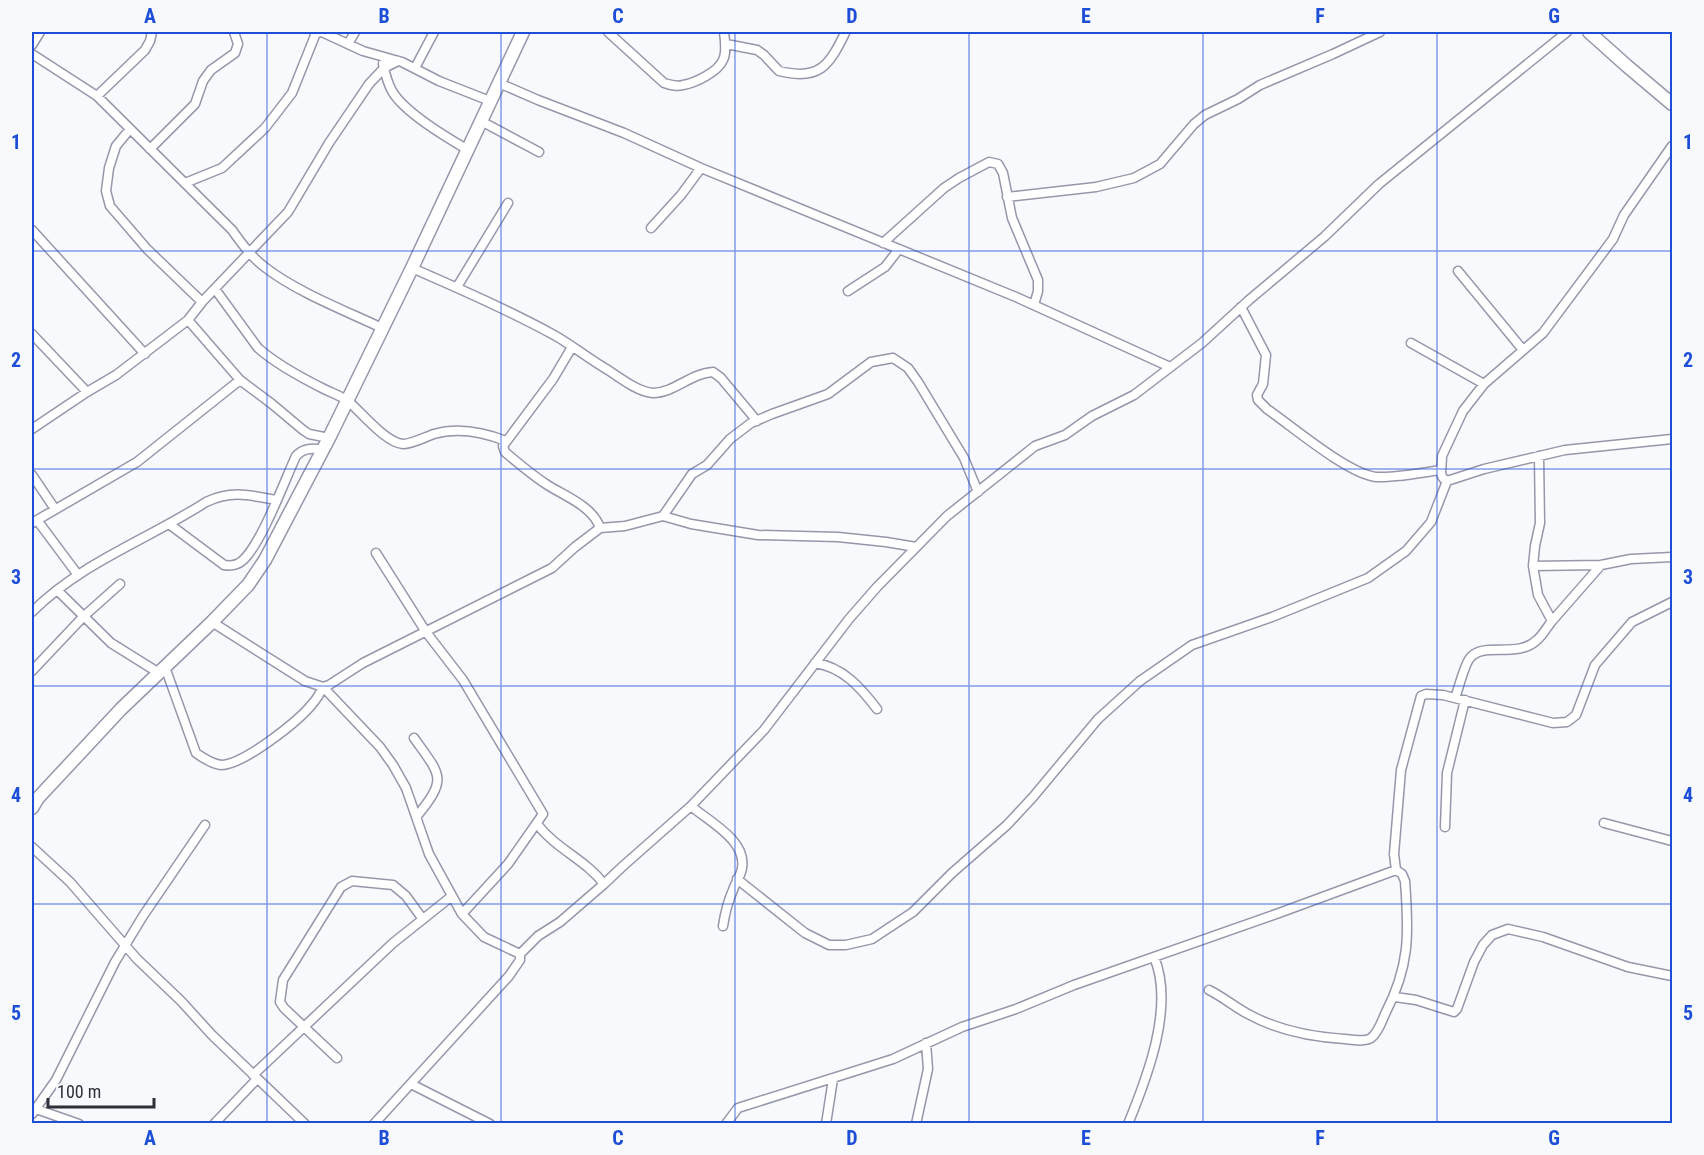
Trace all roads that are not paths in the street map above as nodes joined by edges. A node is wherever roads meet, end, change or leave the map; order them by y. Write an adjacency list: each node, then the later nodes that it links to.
1 (40, 32): 15 (street)
2 (152, 32): 23 (street)
3 (234, 32): 29 (street)
4 (315, 32): 16 (street); 33 (street)
5 (355, 32): 16 (street)
6 (434, 32): 21 (street)
7 (523, 32): 22 (main road)
8 (608, 32): 14 (street)
9 (724, 32): 14 (street)
10 (1380, 32): 34 (street)
11 (1566, 32): 48 (street)
12 (1589, 32): 25 (main road)
13 (845, 33): 14 (street)
14 (726, 44)
15 (32, 45)
16 (348, 45): 18 (street)
17 (32, 54): 23 (street)
18 (381, 57): 19 (street); 20 (street)
19 (398, 61): 20 (street); 21 (street)
20 (384, 68): 30 (street); 40 (street)
21 (415, 68): 24 (street)
22 (499, 83): 24 (main road); 32 (street)
23 (97, 96): 27 (street)
24 (490, 101): 26 (main road)
25 (1672, 104)
26 (481, 120): 30 (main road); 31 (street)
27 (130, 129): 29 (street); 46 (street)
28 (1672, 146): 54 (street)
29 (150, 149): 33 (street)
30 (468, 150): 41 (main road)
31 (539, 152)
32 (700, 168): 36 (street); 38 (street)
33 (185, 183): 40 (street)
34 (1007, 197): 38 (street); 47 (street)
35 (508, 202): 43 (street)
36 (651, 228)
37 (32, 230): 55 (street)
38 (883, 243): 39 (street)
39 (899, 249): 45 (street); 47 (street)
40 (249, 253): 44 (street); 50 (street)
41 (412, 268): 43 (street); 50 (main road)
42 (1458, 271): 54 (street)
43 (457, 287): 53 (street)
44 (215, 289): 46 (street); 60 (street)
45 (848, 291)
46 (202, 302): 49 (street)
47 (1034, 305): 56 (street)
48 (1241, 307): 56 (street); 67 (street)
49 (188, 320): 55 (street); 57 (street)
50 (382, 328): 60 (main road)
51 (32, 334): 59 (street)
52 (1411, 343): 58 (street)
53 (572, 347): 61 (street); 64 (street)
54 (1523, 350): 58 (street)
55 (145, 354): 59 (street)
56 (1170, 367): 70 (street)
57 (240, 380): 65 (street); 72 (street)
58 (1484, 384): 67 (street)
59 (87, 392): 62 (street)
60 (347, 400): 64 (street); 65 (main road)
61 (757, 421): 70 (street); 73 (street)
62 (32, 429)
63 (1672, 440): 66 (street)
64 (506, 441): 76 (street)
65 (326, 444): 71 (street); 89 (main road)
66 (1539, 456): 69 (street); 81 (street)
67 (1440, 470): 69 (street)
68 (32, 475): 72 (street)
69 (1447, 481): 109 (street)
70 (978, 492): 77 (street)
71 (276, 500): 75 (street); 75 (street)
72 (55, 509): 74 (street)
73 (663, 516): 76 (street); 77 (street)
74 (34, 521): 82 (street)
75 (169, 524): 82 (street)
76 (600, 528): 90 (street)
77 (916, 547): 91 (street)
78 (376, 553): 90 (street)
79 (1672, 557): 80 (street)
80 (1601, 565): 81 (street); 88 (street)
81 (1533, 566): 88 (street)
82 (78, 575): 84 (street)
83 (120, 584): 87 (street)
84 (57, 590): 86 (street); 87 (street)
85 (1672, 602): 96 (street)
86 (32, 612)
87 (82, 617): 92 (street); 93 (street)
88 (1552, 621): 95 (street)
89 (212, 622): 92 (main road); 94 (street)
90 (426, 632): 94 (street); 103 (street)
91 (815, 663): 97 (street); 99 (street)
92 (162, 670): 94 (street); 100 (main road)
93 (32, 671)
94 (323, 687): 101 (street)
95 (1455, 698): 96 (street); 108 (street)
96 (1465, 700): 105 (street)
97 (878, 709)
98 (414, 738): 101 (street)
99 (691, 806): 109 (street); 110 (street)
100 (32, 808)
101 (417, 816): 111 (street)
102 (1604, 823): 106 (street)
103 (537, 824): 110 (street); 112 (street)
104 (205, 825): 115 (street)
105 (1445, 827)
106 (1672, 841)
107 (32, 847): 115 (street)
108 (1396, 870): 117 (street); 120 (street)
109 (737, 879): 114 (street)
110 (604, 884): 116 (street)
111 (452, 896): 112 (street); 113 (street)
112 (462, 914): 116 (street)
113 (422, 918): 121 (street); 121 (street)
114 (723, 926)
115 (126, 946): 124 (street); 127 (street)
116 (520, 954): 126 (street)
117 (1154, 957): 122 (street); 136 (street)
118 (1672, 976): 120 (street)
119 (1209, 990): 120 (street)
120 (1395, 997)
121 (302, 1026): 123 (street); 124 (street)
122 (926, 1043): 125 (street); 135 (street)
123 (337, 1058)
124 (255, 1077): 129 (street); 130 (street)
125 (833, 1079): 133 (street); 134 (street)
126 (411, 1084): 131 (street); 132 (street)
127 (34, 1112): 128 (street)
128 (78, 1124)
129 (214, 1124)
130 (305, 1124)
131 (374, 1124)
132 (490, 1124)
133 (726, 1124)
134 (826, 1124)
135 (916, 1124)
136 (1128, 1124)

